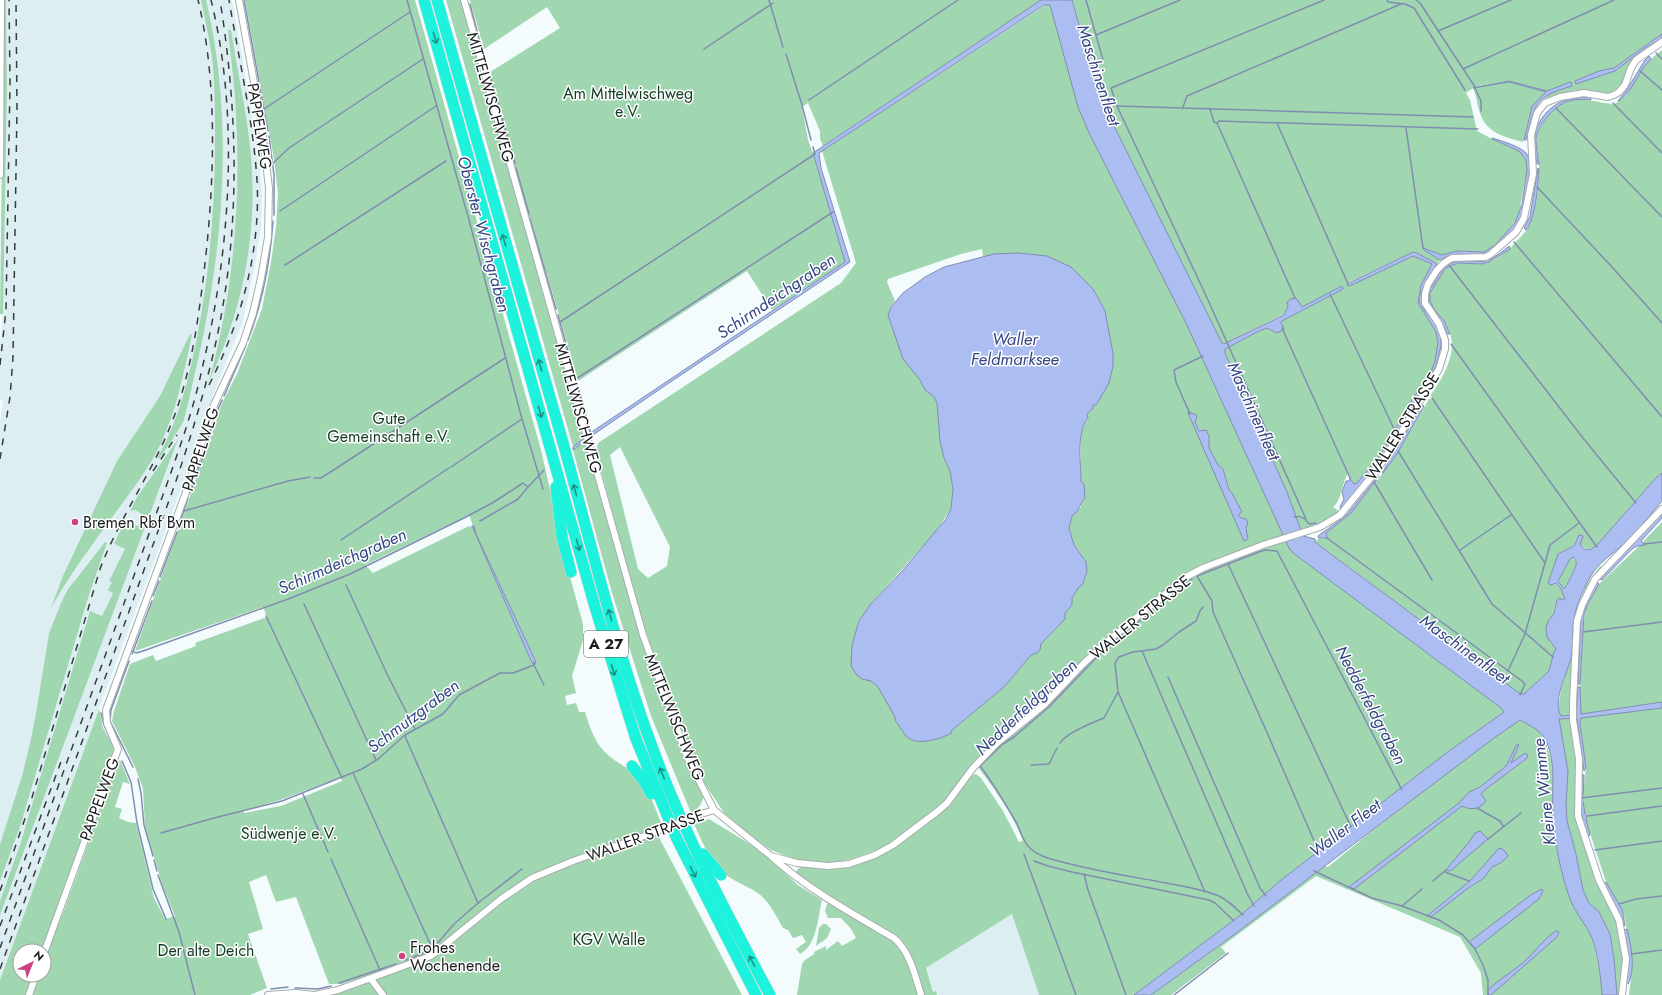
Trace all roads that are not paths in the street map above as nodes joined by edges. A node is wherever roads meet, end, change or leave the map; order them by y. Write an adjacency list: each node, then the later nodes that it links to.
1 (1, 0): 7 (street)
2 (239, 0): 19 (street, PAPPELWEG)
3 (424, 0): 8 (highway, A 27, one-way to 8)
4 (437, 0): 14 (highway, A 27, one-way to 4)
5 (464, 0): 12 (street, MITTELWISCHWEG)
6 (1662, 42): 16 (street, WALLER STRASSE)
7 (0, 175)
8 (556, 467): 10 (highway); 13 (highway, A 27, one-way to 13)
9 (1662, 509): 28 (street)
10 (571, 572)
11 (632, 766): 13 (highway)
12 (714, 810): 15 (street, WALLER STRASSE); 20 (street, WALLER STRASSE, bridge)
13 (667, 817): 25 (highway, A 27, one-way to 25)
14 (688, 834): 18 (highway); 26 (highway, A 27, one-way to 14)
15 (770, 856): 16 (street, WALLER STRASSE); 17 (street)
16 (797, 863): 17 (street)
17 (791, 874): 27 (street)
18 (721, 875)
19 (48, 943)
20 (371, 979): 23 (street, WALLER STRASSE); 24 (street)
21 (33, 983): 22 (street)
22 (29, 995)
23 (268, 995)
24 (383, 995)
25 (756, 995)
26 (770, 995)
27 (921, 995)
28 (1622, 995)

